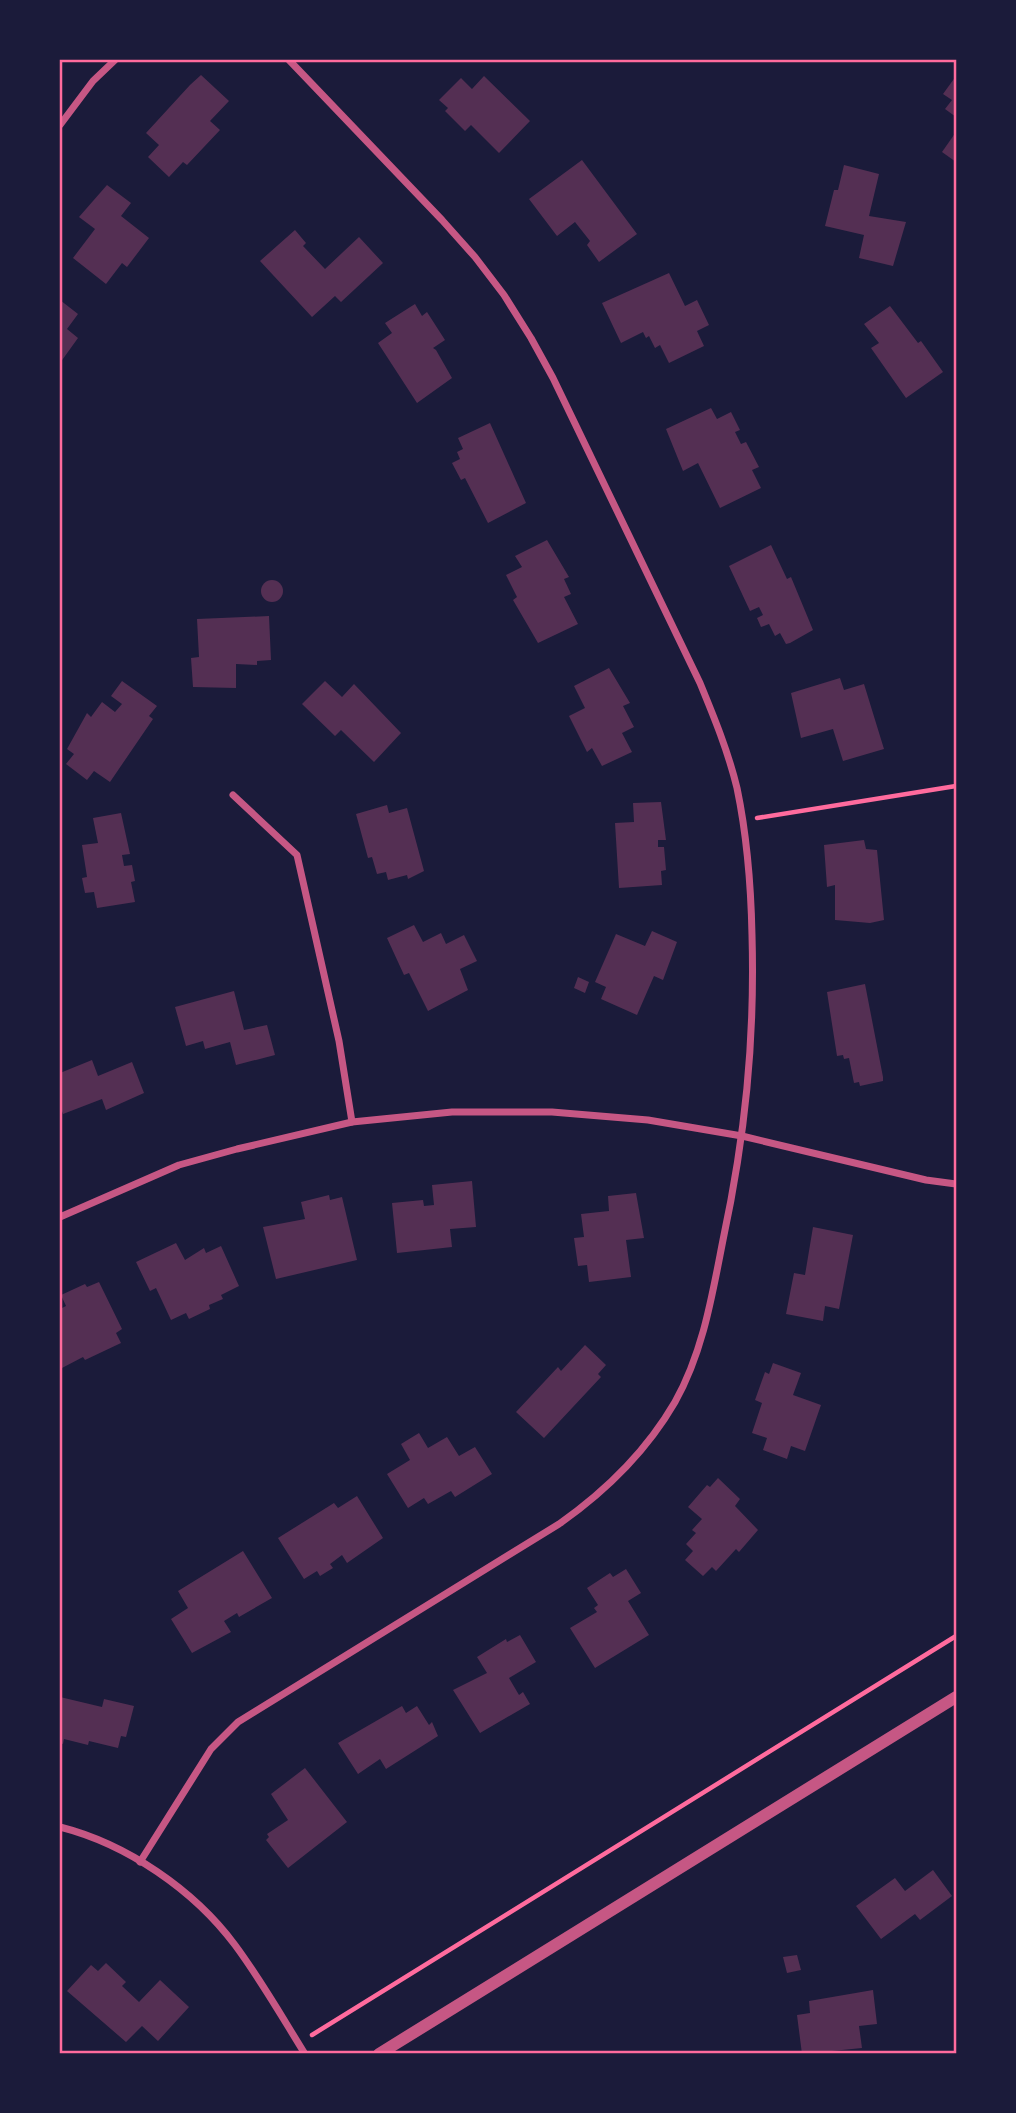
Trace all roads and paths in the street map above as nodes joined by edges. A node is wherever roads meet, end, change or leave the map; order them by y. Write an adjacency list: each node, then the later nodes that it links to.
1 (114, 60): 3 (street)
2 (289, 60): 6 (street)
3 (60, 125)
4 (957, 786): 6 (path)
5 (233, 795): 7 (street)
6 (743, 820): 8 (street)
7 (352, 1122): 8 (street); 10 (street)
8 (742, 1136): 9 (street); 14 (street)
9 (957, 1184)
10 (60, 1217)
11 (957, 1636): 15 (path)
12 (957, 1697): 17 (street)
13 (60, 1827): 14 (street)
14 (141, 1862): 15 (street)
15 (299, 2043): 16 (street)
16 (306, 2053)
17 (379, 2053)

